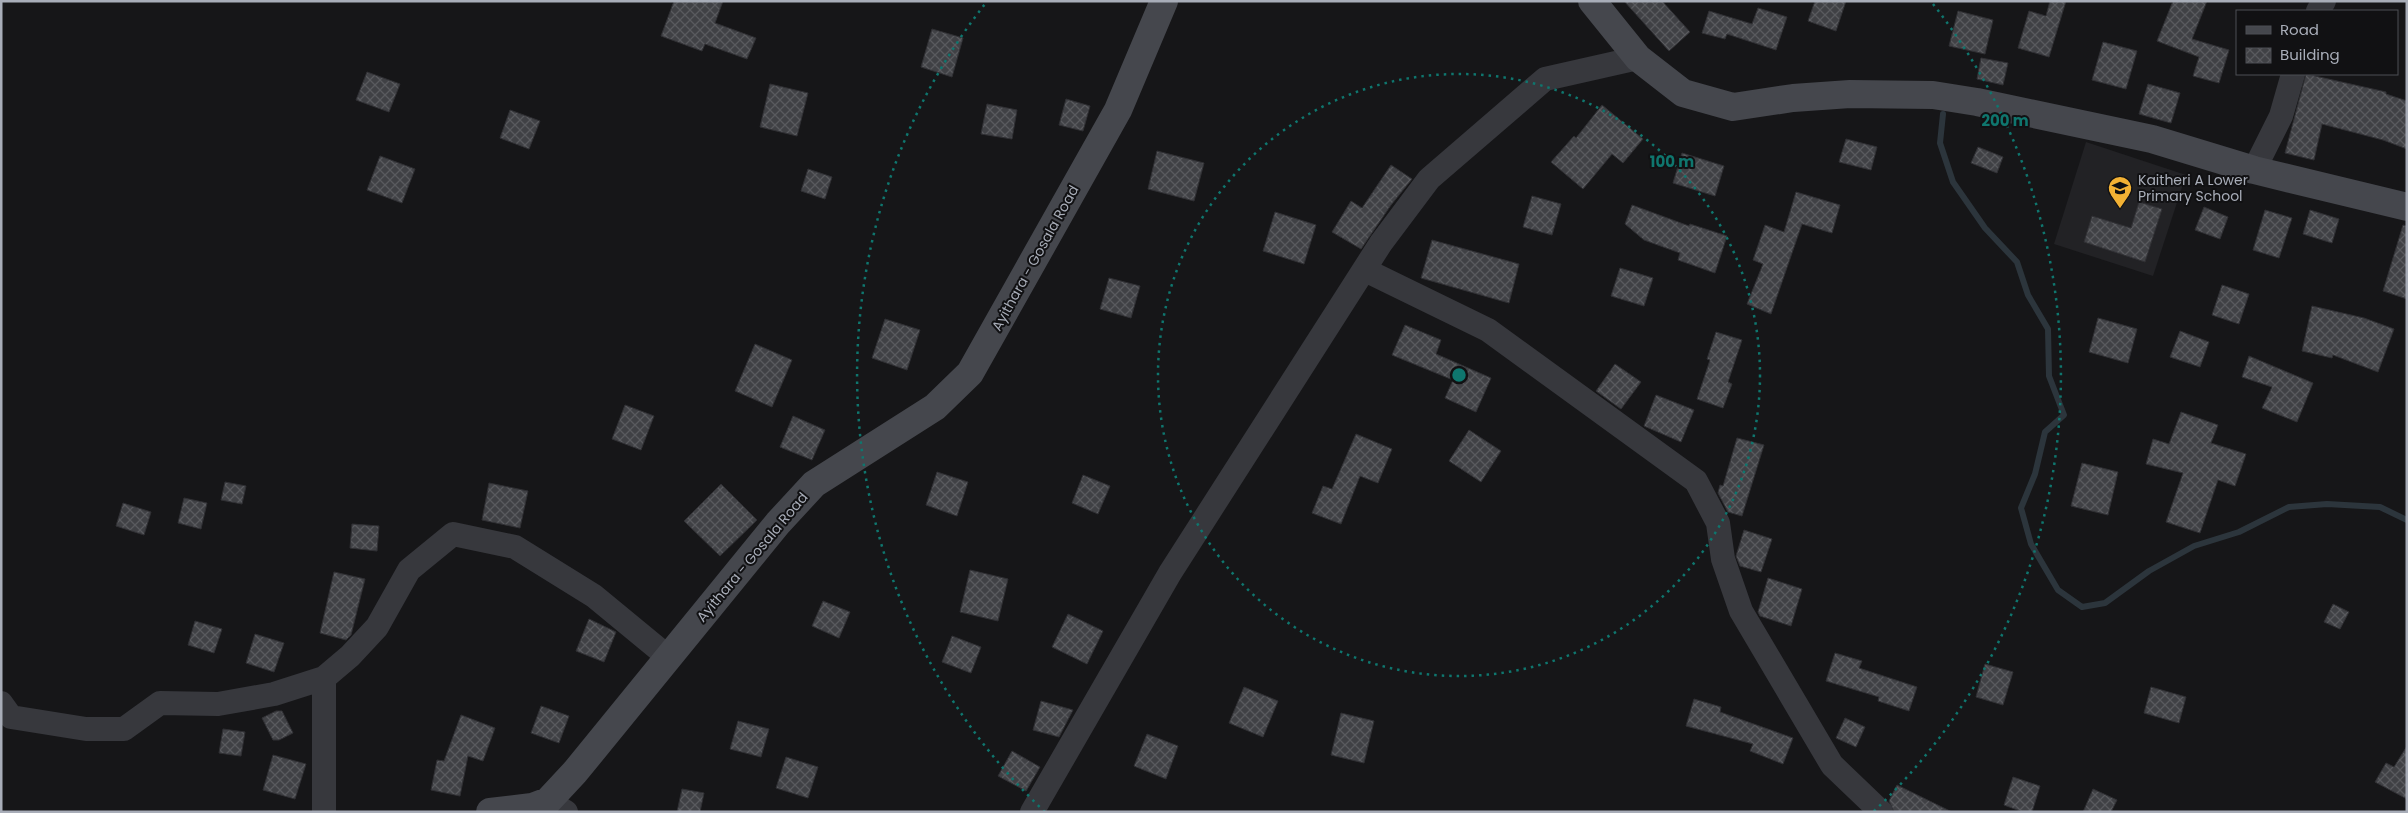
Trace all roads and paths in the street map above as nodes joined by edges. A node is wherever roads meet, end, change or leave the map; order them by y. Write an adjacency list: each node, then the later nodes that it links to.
1 (1164, 1): 8 (main road, Ayithara - Gosala Road)
2 (1592, 1): 3 (main road)
3 (1638, 58): 5 (main road); 7 (street)
4 (2293, 75): 5 (street)
5 (2254, 170): 6 (main road)
6 (2407, 207)
7 (1365, 270): 14 (street); 15 (street)
8 (668, 657): 9 (street); 11 (main road, Ayithara - Gosala Road)
9 (324, 678): 10 (street); 12 (street)
10 (1, 703)
11 (557, 807): 13 (main road, Ayithara - Gosala Road)
12 (324, 812)
13 (490, 812)
14 (1032, 812)
15 (1881, 812)

